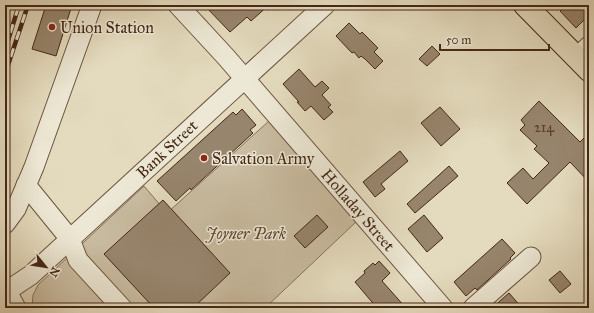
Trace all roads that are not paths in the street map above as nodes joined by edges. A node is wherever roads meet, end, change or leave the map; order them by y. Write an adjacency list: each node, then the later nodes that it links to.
1 (92, 5): 7 (street)
2 (178, 5): 6 (street, Holladay Street)
3 (325, 5): 6 (street, Bank Street)
4 (525, 5): 5 (main road)
5 (585, 58)
6 (244, 79): 9 (street, Bank Street); 14 (street, Holladay Street)
7 (26, 186): 8 (street); 9 (street)
8 (5, 224)
9 (70, 239): 11 (street, Bank Street); 13 (street)
10 (531, 257): 15 (street)
11 (6, 289): 12 (street)
12 (16, 308)
13 (122, 308)
14 (443, 308)
15 (473, 308)

